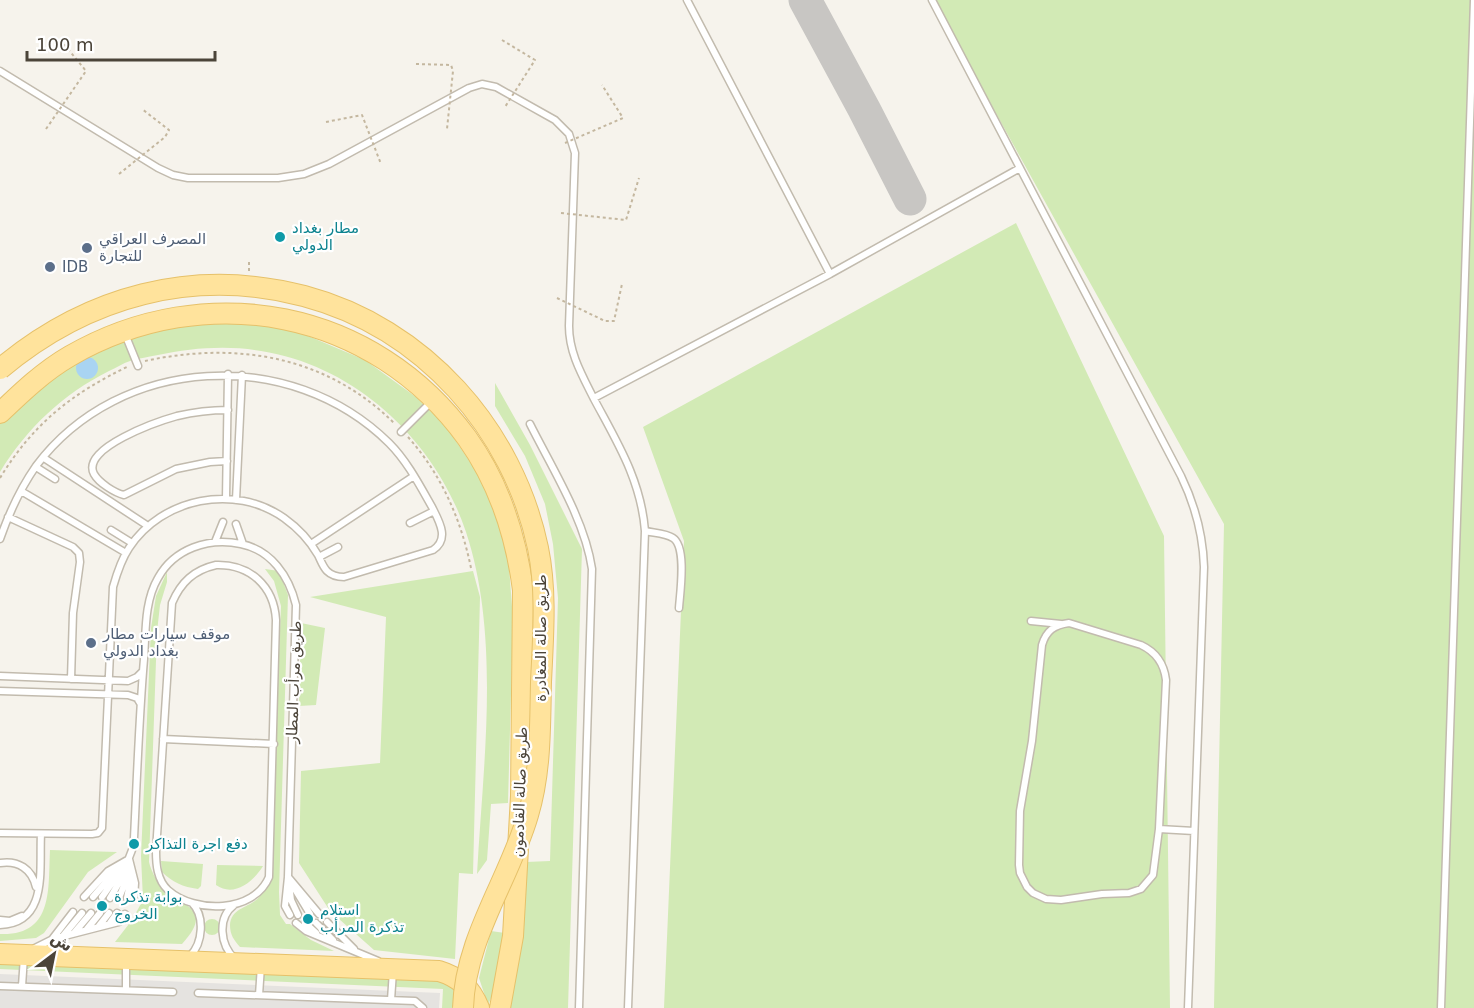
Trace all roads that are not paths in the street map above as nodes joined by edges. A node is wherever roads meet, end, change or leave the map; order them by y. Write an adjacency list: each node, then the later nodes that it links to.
1 (687, 0): 6 (lane)
2 (932, 0): 5 (lane)
3 (1474, 0): 117 (lane)
4 (0, 71): 12 (lane)
5 (1020, 168): 6 (lane); 55 (lane)
6 (830, 274): 12 (lane)
7 (124, 331): 8 (lane); 13 (main road, طريق صالة القادمون); 15 (main road, طريق صالة القادمون)
8 (137, 364)
9 (0, 369): 111 (main road, طريق صالة المغادرة, bridge)
10 (228, 374): 11 (lane); 14 (lane); 18 (lane)
11 (242, 375): 21 (lane); 25 (lane)
12 (594, 398): 33 (lane)
13 (434, 399): 17 (lane); 113 (main road, طريق صالة القادمون)
14 (228, 410): 19 (lane); 19 (lane)
15 (0, 413)
16 (530, 424): 114 (lane)
17 (401, 431)
18 (44, 458): 20 (lane); 31 (lane)
19 (227, 461): 24 (lane)
20 (36, 466): 22 (lane); 23 (lane)
21 (414, 476): 26 (lane); 38 (lane)
22 (55, 479)
23 (21, 491): 27 (lane); 40 (lane)
24 (226, 499): 25 (lane); 31 (lane)
25 (236, 500): 38 (lane)
26 (434, 511): 29 (lane); 41 (lane)
27 (8, 517): 34 (lane); 47 (lane)
28 (223, 522): 35 (lane)
29 (410, 523)
30 (236, 524): 37 (lane)
31 (148, 526): 36 (lane)
32 (111, 530): 36 (lane)
33 (645, 531): 42 (lane); 115 (lane)
34 (0, 539)
35 (214, 542): 37 (lane, طريق مرأب المطار); 45 (lane, طريق مرأب المطار)
36 (132, 543): 40 (lane)
37 (243, 544): 62 (lane, طريق مرأب المطار)
38 (311, 544): 41 (lane)
39 (338, 547): 41 (lane)
40 (126, 553): 48 (lane)
41 (319, 557)
42 (679, 608)
43 (1031, 621): 44 (lane)
44 (1061, 624): 54 (lane); 54 (lane)
45 (143, 671): 48 (lane); 51 (lane, طريق مرأب المطار)
46 (0, 676): 47 (lane)
47 (71, 679): 48 (lane)
48 (109, 680): 50 (lane)
49 (0, 691): 50 (lane)
50 (109, 695): 51 (lane); 57 (lane)
51 (141, 704): 58 (lane, طريق مرأب المطار)
52 (163, 739): 53 (lane); 53 (lane); 69 (lane)
53 (274, 744): 70 (lane)
54 (1159, 829): 55 (lane)
55 (1194, 831): 116 (lane)
56 (0, 833): 57 (lane)
57 (40, 834): 86 (lane)
58 (134, 837)
59 (132, 850): 60 (lane)
60 (129, 859): 63 (lane); 64 (lane); 65 (lane); 66 (lane); 67 (lane); 68 (lane)
61 (0, 863): 86 (lane)
62 (288, 877): 78 (lane); 79 (lane); 80 (lane, طريق مرأب المطار); 81 (lane)
63 (84, 897)
64 (93, 897)
65 (102, 897)
66 (110, 898)
67 (119, 898)
68 (130, 898)
69 (191, 903): 70 (lane); 99 (lane)
70 (234, 904): 100 (lane)
71 (73, 912): 93 (lane)
72 (81, 913): 91 (lane)
73 (91, 913): 90 (lane)
74 (100, 913): 89 (lane)
75 (109, 913): 88 (lane)
76 (117, 914): 87 (lane)
77 (125, 914): 87 (lane)
78 (310, 914)
79 (320, 914)
80 (290, 915)
81 (298, 915)
82 (327, 922): 95 (lane)
83 (296, 923): 92 (lane)
84 (305, 923): 92 (lane)
85 (316, 923): 94 (lane)
86 (0, 924)
87 (110, 924): 88 (lane)
88 (97, 927): 89 (lane)
89 (86, 930): 90 (lane)
90 (73, 933): 91 (lane)
91 (62, 936): 93 (lane)
92 (321, 937): 94 (lane)
93 (52, 939): 97 (lane)
94 (338, 944): 95 (lane)
95 (356, 952): 102 (lane)
96 (0, 954): 97 (main road)
97 (24, 954): 98 (main road); 104 (lane)
98 (126, 958): 99 (main road); 105 (lane)
99 (184, 960): 100 (main road)
100 (241, 962): 101 (main road)
101 (261, 963): 102 (main road); 108 (lane)
102 (393, 968): 109 (lane); 112 (main road)
103 (0, 986): 104 (lane)
104 (22, 986): 105 (lane)
105 (126, 990): 106 (lane)
106 (173, 992)
107 (198, 993): 108 (lane)
108 (259, 995): 109 (lane)
109 (391, 1000): 110 (lane)
110 (423, 1008)
111 (463, 1008)
112 (479, 1008)
113 (500, 1008)
114 (579, 1008)
115 (628, 1008)
116 (1188, 1008)
117 (1440, 1008)

